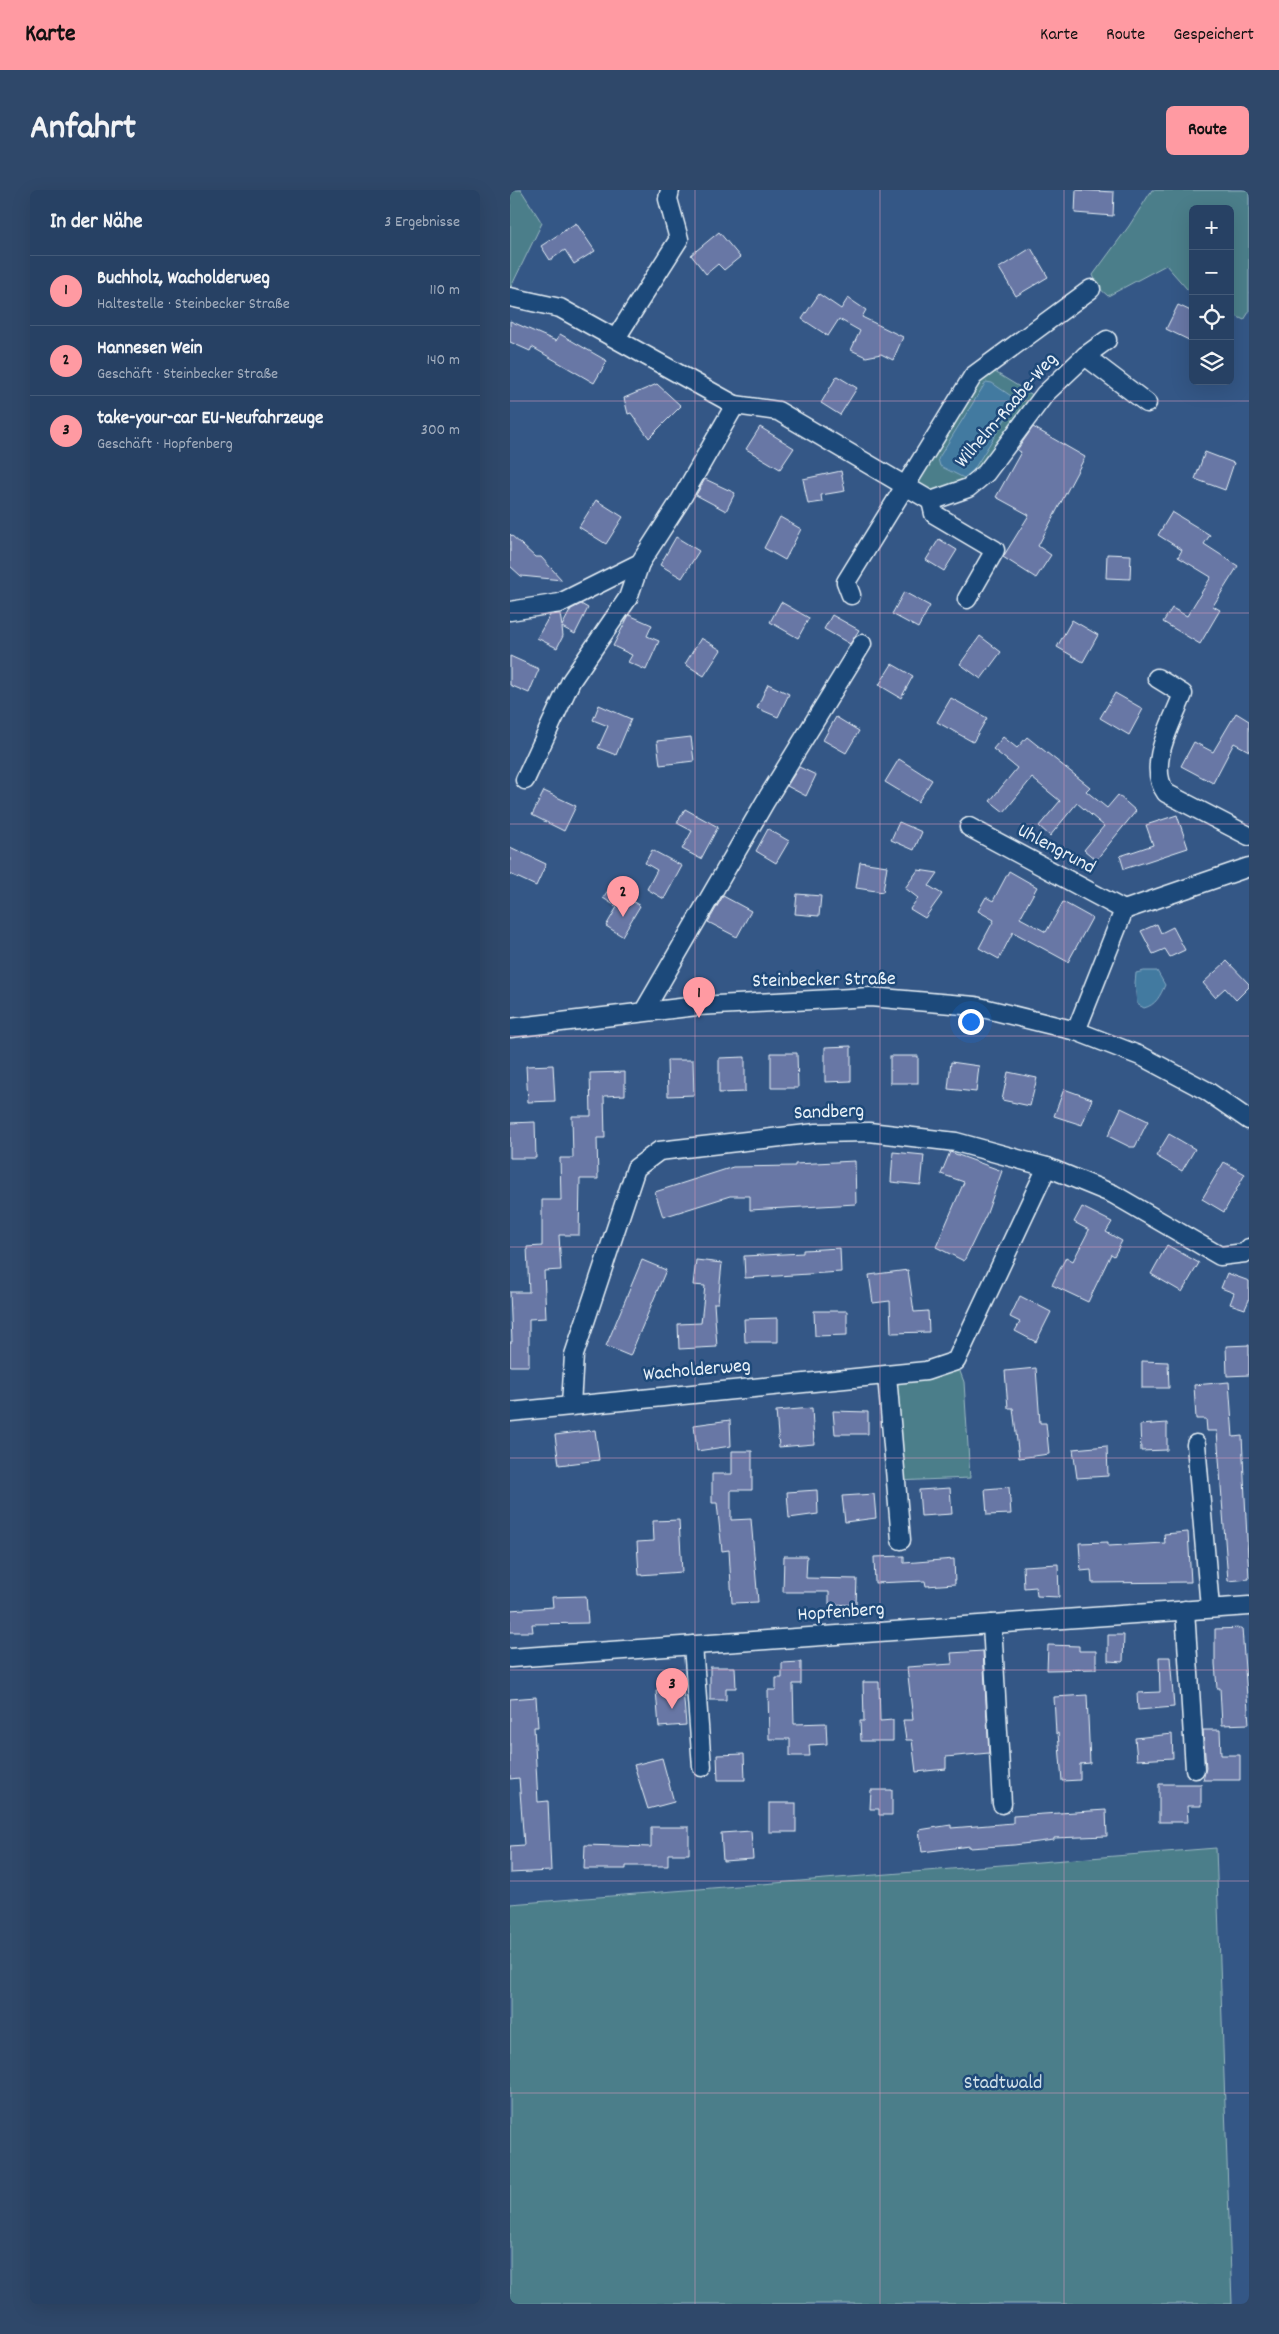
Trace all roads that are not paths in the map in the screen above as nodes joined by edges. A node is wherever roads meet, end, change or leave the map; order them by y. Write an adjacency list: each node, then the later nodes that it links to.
1 (670, 190): 4 (street)
2 (1091, 289): 9 (street, Wilhelm-Raabe-Weg)
3 (510, 297): 4 (street)
4 (616, 338): 8 (street)
5 (1107, 340): 6 (street, Wilhelm-Raabe-Weg)
6 (1085, 356): 7 (street, Wilhelm-Raabe-Weg); 10 (street, Wilhelm-Raabe-Weg)
7 (1147, 403)
8 (735, 405): 9 (street); 11 (street)
9 (904, 486): 10 (street); 12 (street, Wilhelm-Raabe-Weg)
10 (931, 501): 13 (street)
11 (640, 563): 14 (street); 17 (street)
12 (851, 595)
13 (968, 599)
14 (510, 611)
15 (862, 644): 22 (street)
16 (1157, 678): 19 (street)
17 (525, 780)
18 (969, 827): 21 (street, Uhlengrund)
19 (1249, 836)
20 (1249, 867): 21 (street)
21 (1124, 910): 24 (street)
22 (644, 1011): 23 (street, Steinbecker Straße); 24 (street, Steinbecker Straße)
23 (510, 1028)
24 (1076, 1031): 25 (street, Steinbecker Straße)
25 (1249, 1120)
26 (1047, 1166): 27 (street, Sandberg); 28 (street, Wacholderweg); 29 (street, Sandberg)
27 (1249, 1248)
28 (887, 1375): 29 (street, Wacholderweg); 32 (street)
29 (571, 1405): 30 (street, Wacholderweg)
30 (510, 1412)
31 (1196, 1444): 34 (street)
32 (901, 1540)
33 (1249, 1606): 34 (street, Hopfenberg)
34 (1210, 1608): 35 (street, Hopfenberg)
35 (1185, 1610): 36 (street, Hopfenberg); 40 (street)
36 (992, 1624): 37 (street, Hopfenberg); 41 (street)
37 (693, 1645): 38 (street, Hopfenberg); 39 (street)
38 (510, 1658)
39 (702, 1767)
40 (1196, 1769)
41 (1002, 1804)

